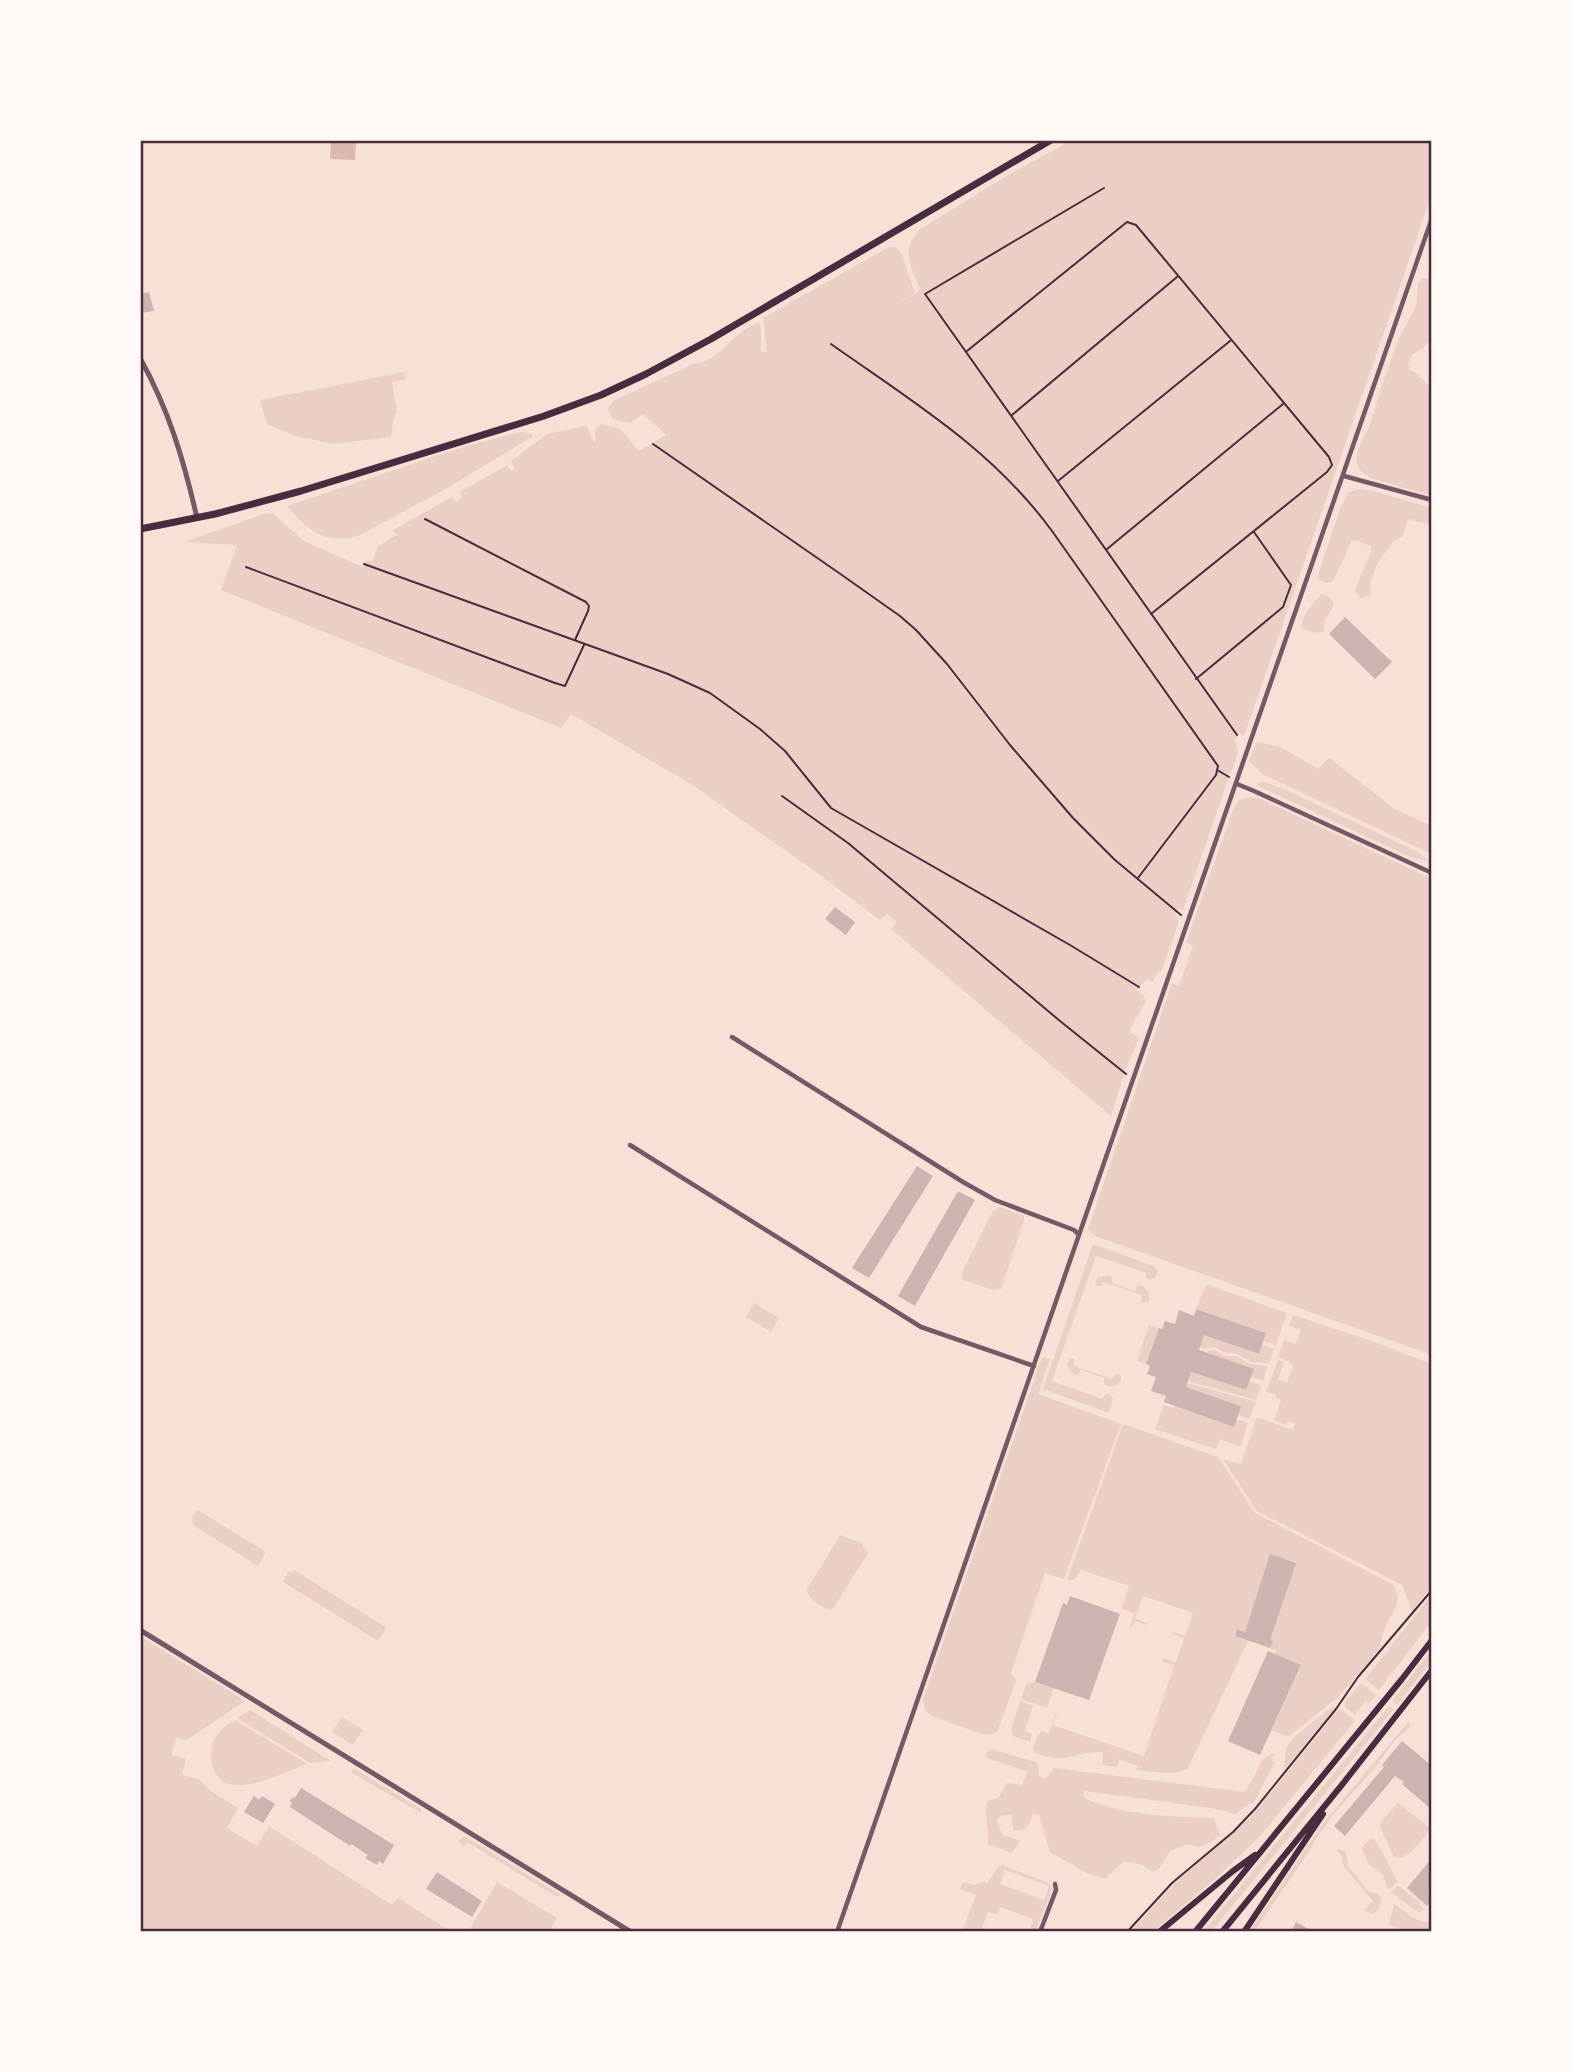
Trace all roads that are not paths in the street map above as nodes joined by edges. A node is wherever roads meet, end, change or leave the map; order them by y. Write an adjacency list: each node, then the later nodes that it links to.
1 (1051, 140): 6 (main road)
2 (1432, 218): 4 (street)
3 (140, 358): 6 (street)
4 (1344, 476): 5 (street); 8 (street)
5 (1432, 500)
6 (197, 518): 7 (main road)
7 (140, 529)
8 (1237, 784): 9 (street); 12 (street)
9 (1432, 873)
10 (732, 1037): 12 (street)
11 (630, 1145): 13 (street)
12 (1079, 1235): 13 (street)
13 (1034, 1366): 21 (street)
14 (140, 1630): 20 (street)
15 (1432, 1640): 18 (main road)
16 (1432, 1670): 17 (main road)
17 (1341, 1786): 25 (main road); 26 (main road)
18 (1263, 1850): 23 (main road); 24 (main road)
19 (1055, 1884): 22 (street)
20 (631, 1932)
21 (837, 1932)
22 (1040, 1932)
23 (1159, 1932)
24 (1195, 1932)
25 (1222, 1932)
26 (1244, 1932)

